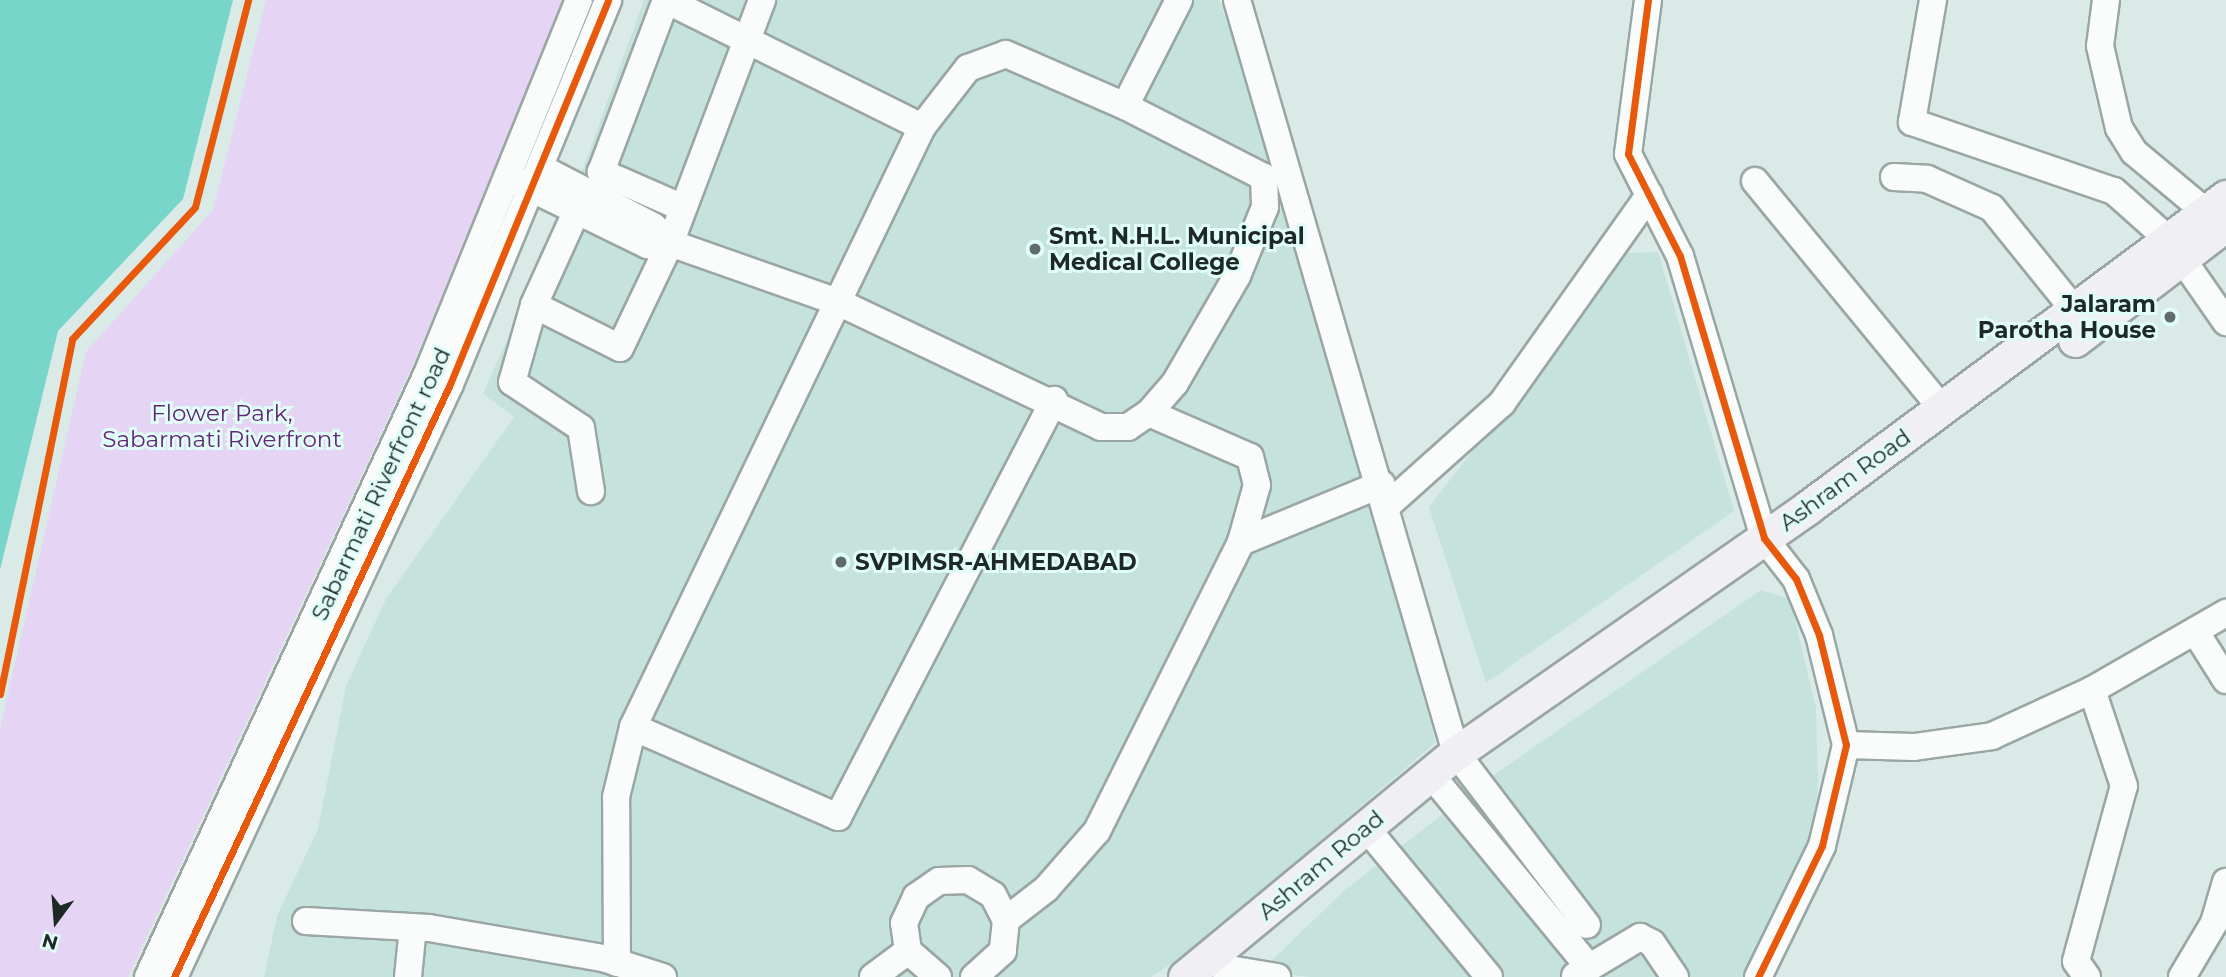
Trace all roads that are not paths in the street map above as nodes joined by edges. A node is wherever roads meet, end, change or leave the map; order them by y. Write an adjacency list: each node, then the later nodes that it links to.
1 (579, 0): 10 (street, Sabarmati Riverfront road)
2 (608, 0): 11 (street, Sabarmati Riverfront road)
3 (762, 0): 9 (street)
4 (1179, 0): 12 (street)
5 (1237, 0): 32 (street)
6 (1648, 0): 18 (street)
7 (1933, 0): 23 (street)
8 (2106, 0): 21 (street)
9 (747, 37): 13 (street); 19 (street); 19 (street)
10 (566, 40): 11 (street); 15 (street, Sabarmati Riverfront road)
11 (591, 50): 16 (street, Sabarmati Riverfront road)
12 (1125, 106): 13 (street); 30 (street)
13 (922, 127): 24 (street)
14 (1894, 177): 26 (street)
15 (510, 178): 16 (street); 42 (street, Sabarmati Riverfront road)
16 (539, 179): 20 (street); 22 (street); 42 (street, Sabarmati Riverfront road)
17 (1755, 181): 29 (street)
18 (1649, 195): 32 (street); 34 (street)
19 (683, 208): 22 (street)
20 (577, 210): 22 (street); 25 (street)
21 (2219, 211): 23 (main road, Ashram Road)
22 (670, 243): 24 (street); 25 (street)
23 (2176, 250): 26 (main road, Ashram Road); 27 (street); 34 (main road, Ashram Road)
24 (840, 303): 28 (street); 39 (street)
25 (534, 305): 31 (street)
26 (2075, 311): 29 (main road, Ashram Road)
27 (2226, 322)
28 (1054, 400): 30 (street); 39 (street)
29 (1942, 409): 34 (main road, Ashram Road)
30 (1149, 413): 33 (street)
31 (591, 491)
32 (1385, 494): 33 (street); 41 (street)
33 (1241, 542): 45 (street)
34 (1771, 546): 40 (street); 41 (main road, Ashram Road)
35 (2226, 613): 36 (street)
36 (2195, 631): 37 (street); 38 (street)
37 (2226, 680)
38 (2092, 690): 40 (street); 67 (street)
39 (633, 727): 51 (street)
40 (1846, 744): 66 (street)
41 (1453, 769): 43 (main road, Ashram Road); 47 (street); 52 (street); 62 (main road, Ashram Road)
42 (230, 822): 49 (street, Sabarmati Riverfront road); 56 (street, Sabarmati Riverfront road)
43 (1377, 841): 53 (main road, Ashram Road); 64 (street)
44 (2224, 892): 68 (street)
45 (1006, 920): 50 (street); 55 (street)
46 (306, 921): 48 (street)
47 (1587, 925)
48 (414, 927): 51 (street); 59 (street)
49 (186, 951): 57 (street, Sabarmati Riverfront road); 58 (street)
50 (908, 951): 54 (street); 61 (street)
51 (617, 963): 60 (street)
52 (1581, 972): 65 (street)
53 (1217, 973): 63 (street)
54 (931, 976)
55 (980, 976)
56 (148, 977)
57 (174, 977)
58 (192, 977)
59 (408, 977)
60 (663, 977)
61 (873, 977)
62 (1185, 977)
63 (1277, 977)
64 (1489, 977)
65 (1675, 977)
66 (1758, 977)
67 (2087, 977)
68 (2182, 977)

